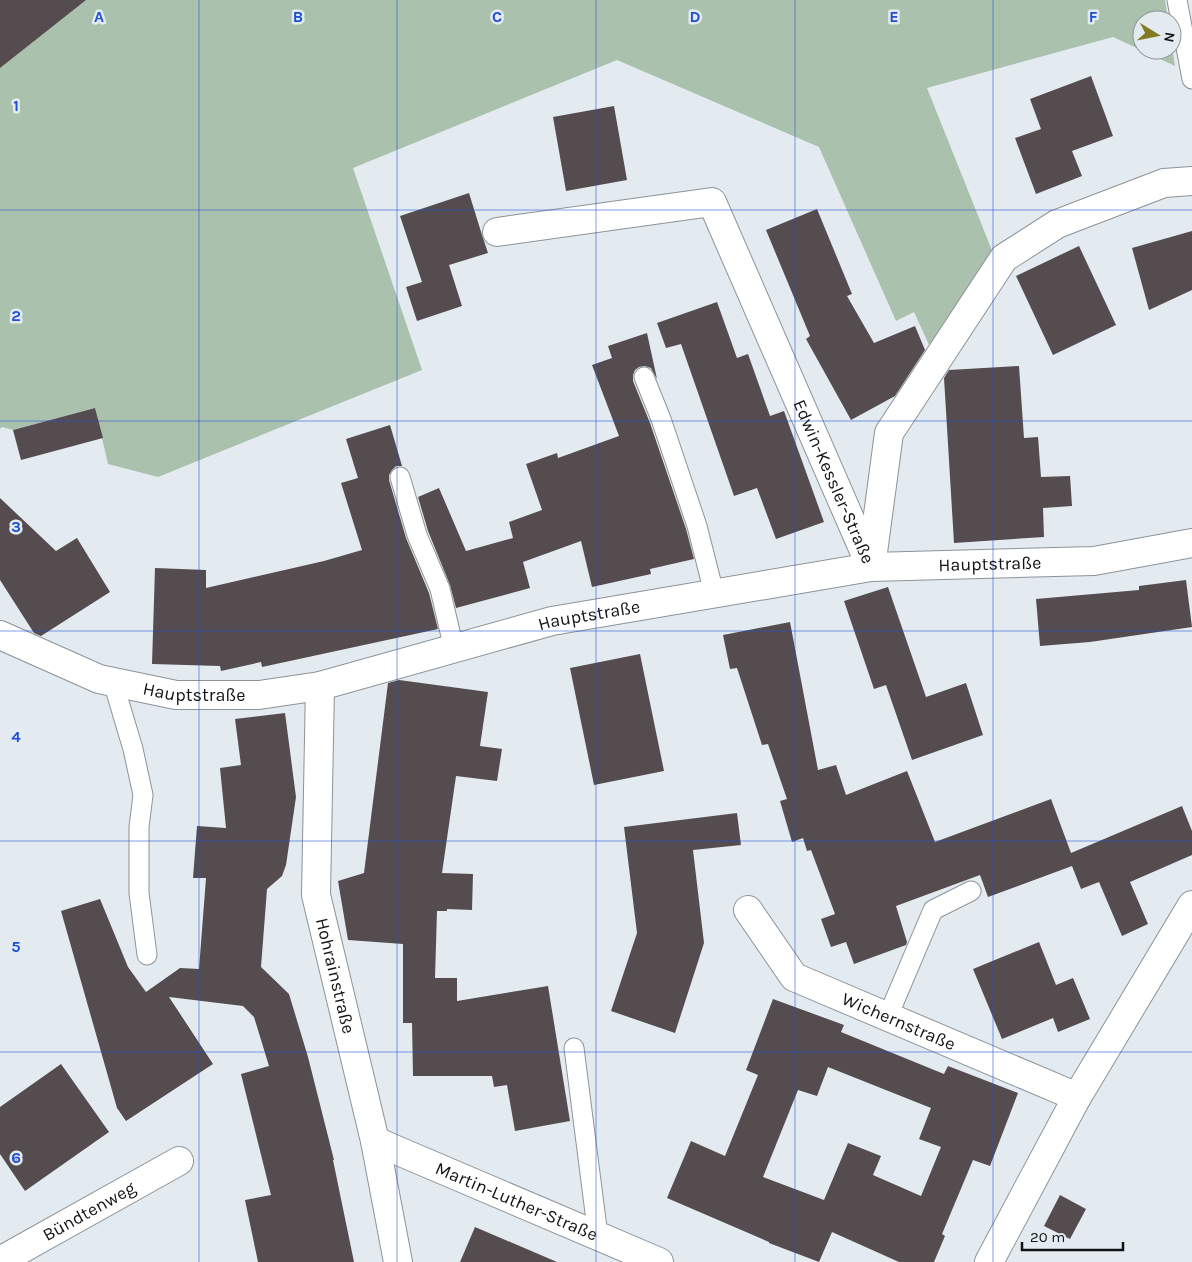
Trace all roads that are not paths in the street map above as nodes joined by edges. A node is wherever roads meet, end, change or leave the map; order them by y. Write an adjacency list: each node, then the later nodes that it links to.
1 (1177, 0): 2 (lane)
2 (1192, 79)
3 (1192, 181): 8 (street, Edwin-Kessler-Straße)
4 (497, 232): 8 (street, Edwin-Kessler-Straße)
5 (644, 377): 9 (lane)
6 (400, 477): 11 (lane)
7 (1192, 543): 8 (street, Hauptstraße)
8 (871, 567): 9 (street, Hauptstraße)
9 (714, 593): 11 (street, Hauptstraße)
10 (0, 635): 12 (street, Hauptstraße)
11 (454, 649): 13 (street, Hauptstraße)
12 (113, 682): 13 (street, Hauptstraße); 17 (lane)
13 (320, 686): 21 (street, Hohrainstraße)
14 (972, 891): 18 (lane)
15 (1192, 905): 20 (street)
16 (748, 910): 18 (street, Wichernstraße)
17 (147, 955)
18 (888, 1016): 20 (street, Wichernstraße)
19 (574, 1048): 23 (lane)
20 (1077, 1097): 27 (street)
21 (375, 1141): 23 (street, Martin-Luther-Straße); 25 (street, Hohrainstraße)
22 (179, 1161): 24 (street, Bündtenweg)
23 (598, 1236): 26 (street, Martin-Luther-Straße)
24 (0, 1261)
25 (398, 1262)
26 (659, 1262)
27 (989, 1262)

